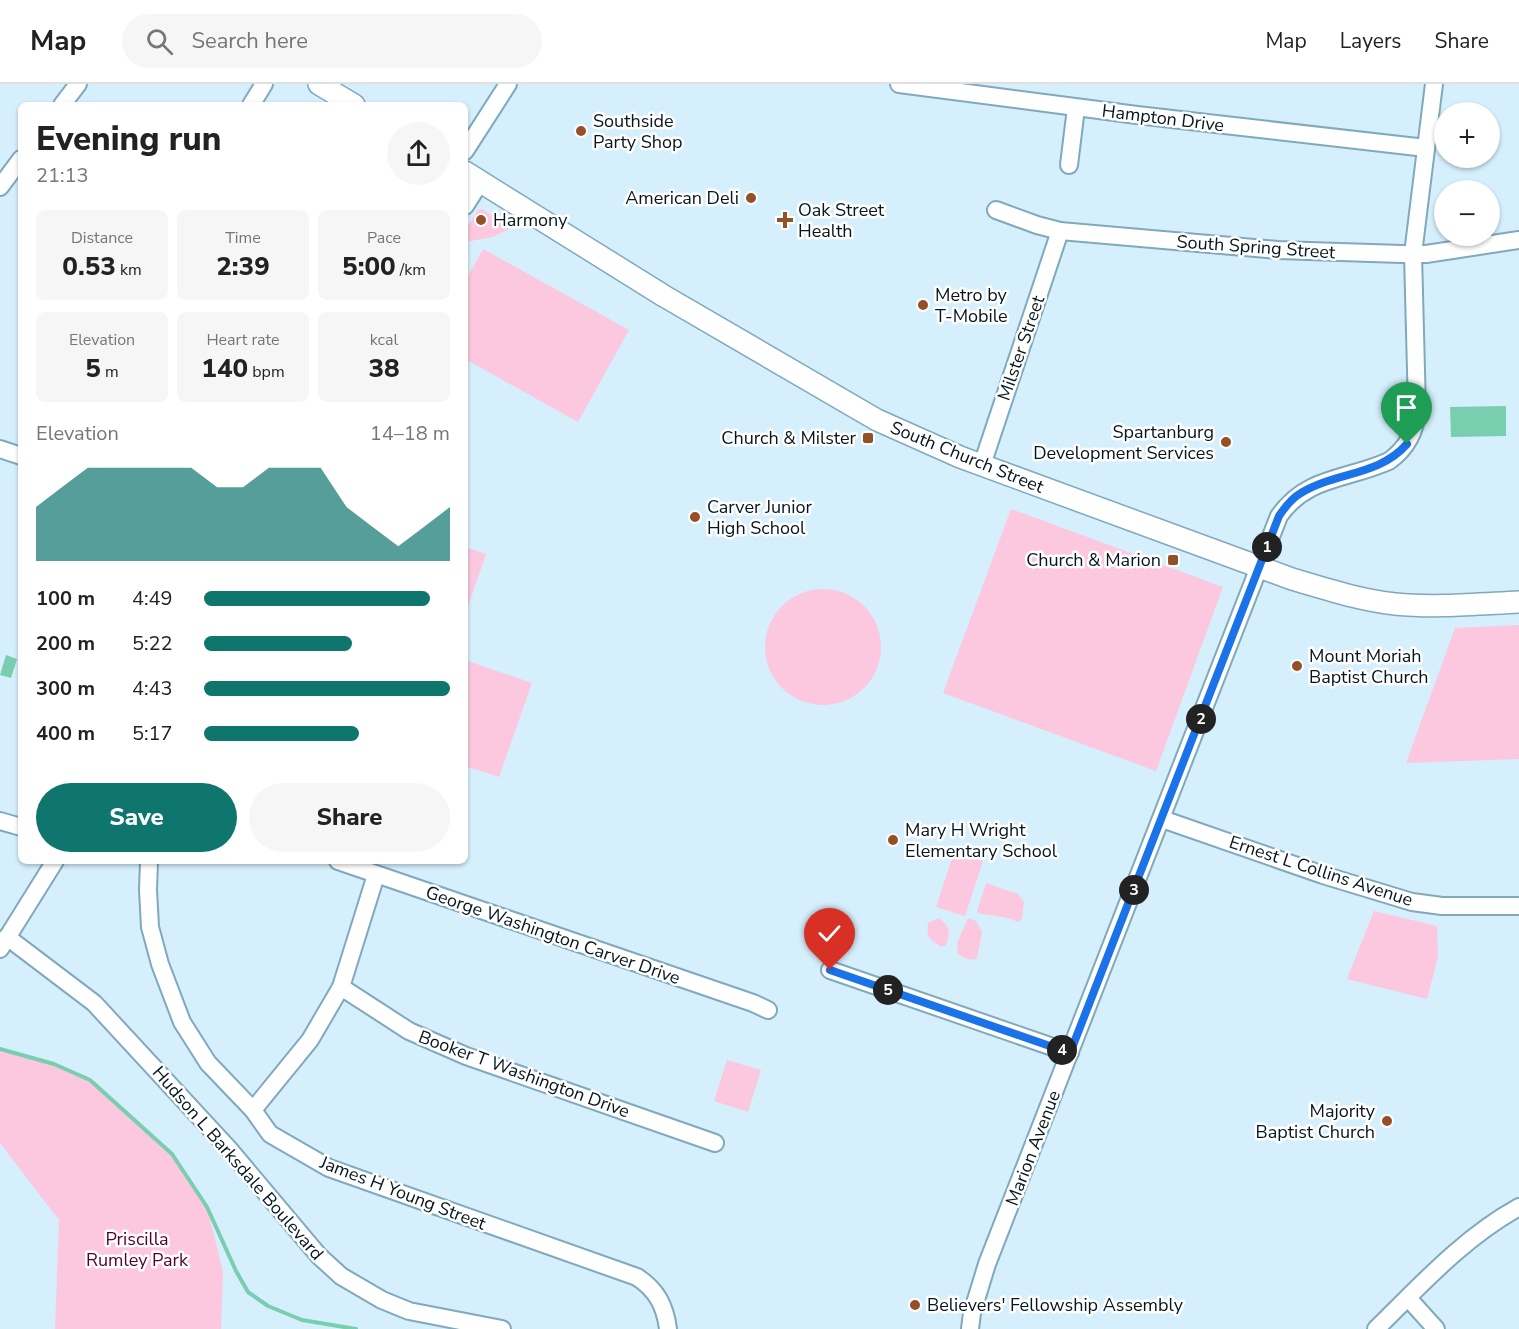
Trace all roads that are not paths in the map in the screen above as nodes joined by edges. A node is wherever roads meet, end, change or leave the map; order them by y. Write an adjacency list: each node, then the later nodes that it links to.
1 (78, 84): 7 (street)
2 (264, 84): 8 (street)
3 (319, 84): 9 (main road)
4 (508, 84): 11 (street)
5 (899, 84): 10 (street, Hampton Drive)
6 (1434, 84): 12 (street, Marion Avenue)
7 (65, 102)
8 (253, 102)
9 (349, 102)
10 (1076, 108): 12 (street, Hampton Drive); 14 (street)
11 (468, 146)
12 (1426, 148): 21 (street, Marion Avenue)
13 (18, 163): 16 (street)
14 (1070, 165)
15 (473, 177): 17 (street); 24 (main road, South Church Street)
16 (0, 187)
17 (468, 195)
18 (996, 210): 19 (street, South Spring Street)
19 (1060, 231): 21 (street, South Spring Street); 24 (street, Milster Street)
20 (1519, 240): 21 (street, South Spring Street)
21 (1413, 254): 25 (street, Marion Avenue)
22 (0, 449): 23 (street)
23 (18, 455)
24 (982, 465): 25 (main road, South Church Street)
25 (1260, 567): 26 (main road, South Church Street); 27 (street, Marion Avenue)
26 (1519, 602)
27 (1162, 819): 34 (street, Ernest L Collins Avenue); 39 (street, Marion Avenue)
28 (0, 820): 29 (street)
29 (18, 826)
30 (54, 864): 35 (street)
31 (149, 864): 40 (street, James H Young Street)
32 (346, 864): 33 (street, George Washington Carver Drive)
33 (376, 875): 37 (street); 38 (street, George Washington Carver Drive)
34 (1519, 906)
35 (4, 943): 44 (street, Hudson L Barksdale Boulevard)
36 (830, 970): 39 (street)
37 (341, 987): 40 (street); 41 (street, Booker T Washington Drive)
38 (768, 1010)
39 (1070, 1053): 46 (street, Marion Avenue)
40 (253, 1110): 45 (street, James H Young Street)
41 (715, 1143)
42 (1519, 1207): 43 (street)
43 (1408, 1298): 47 (street); 48 (street)
44 (502, 1329)
45 (668, 1329)
46 (970, 1329)
47 (1376, 1329)
48 (1436, 1329)

